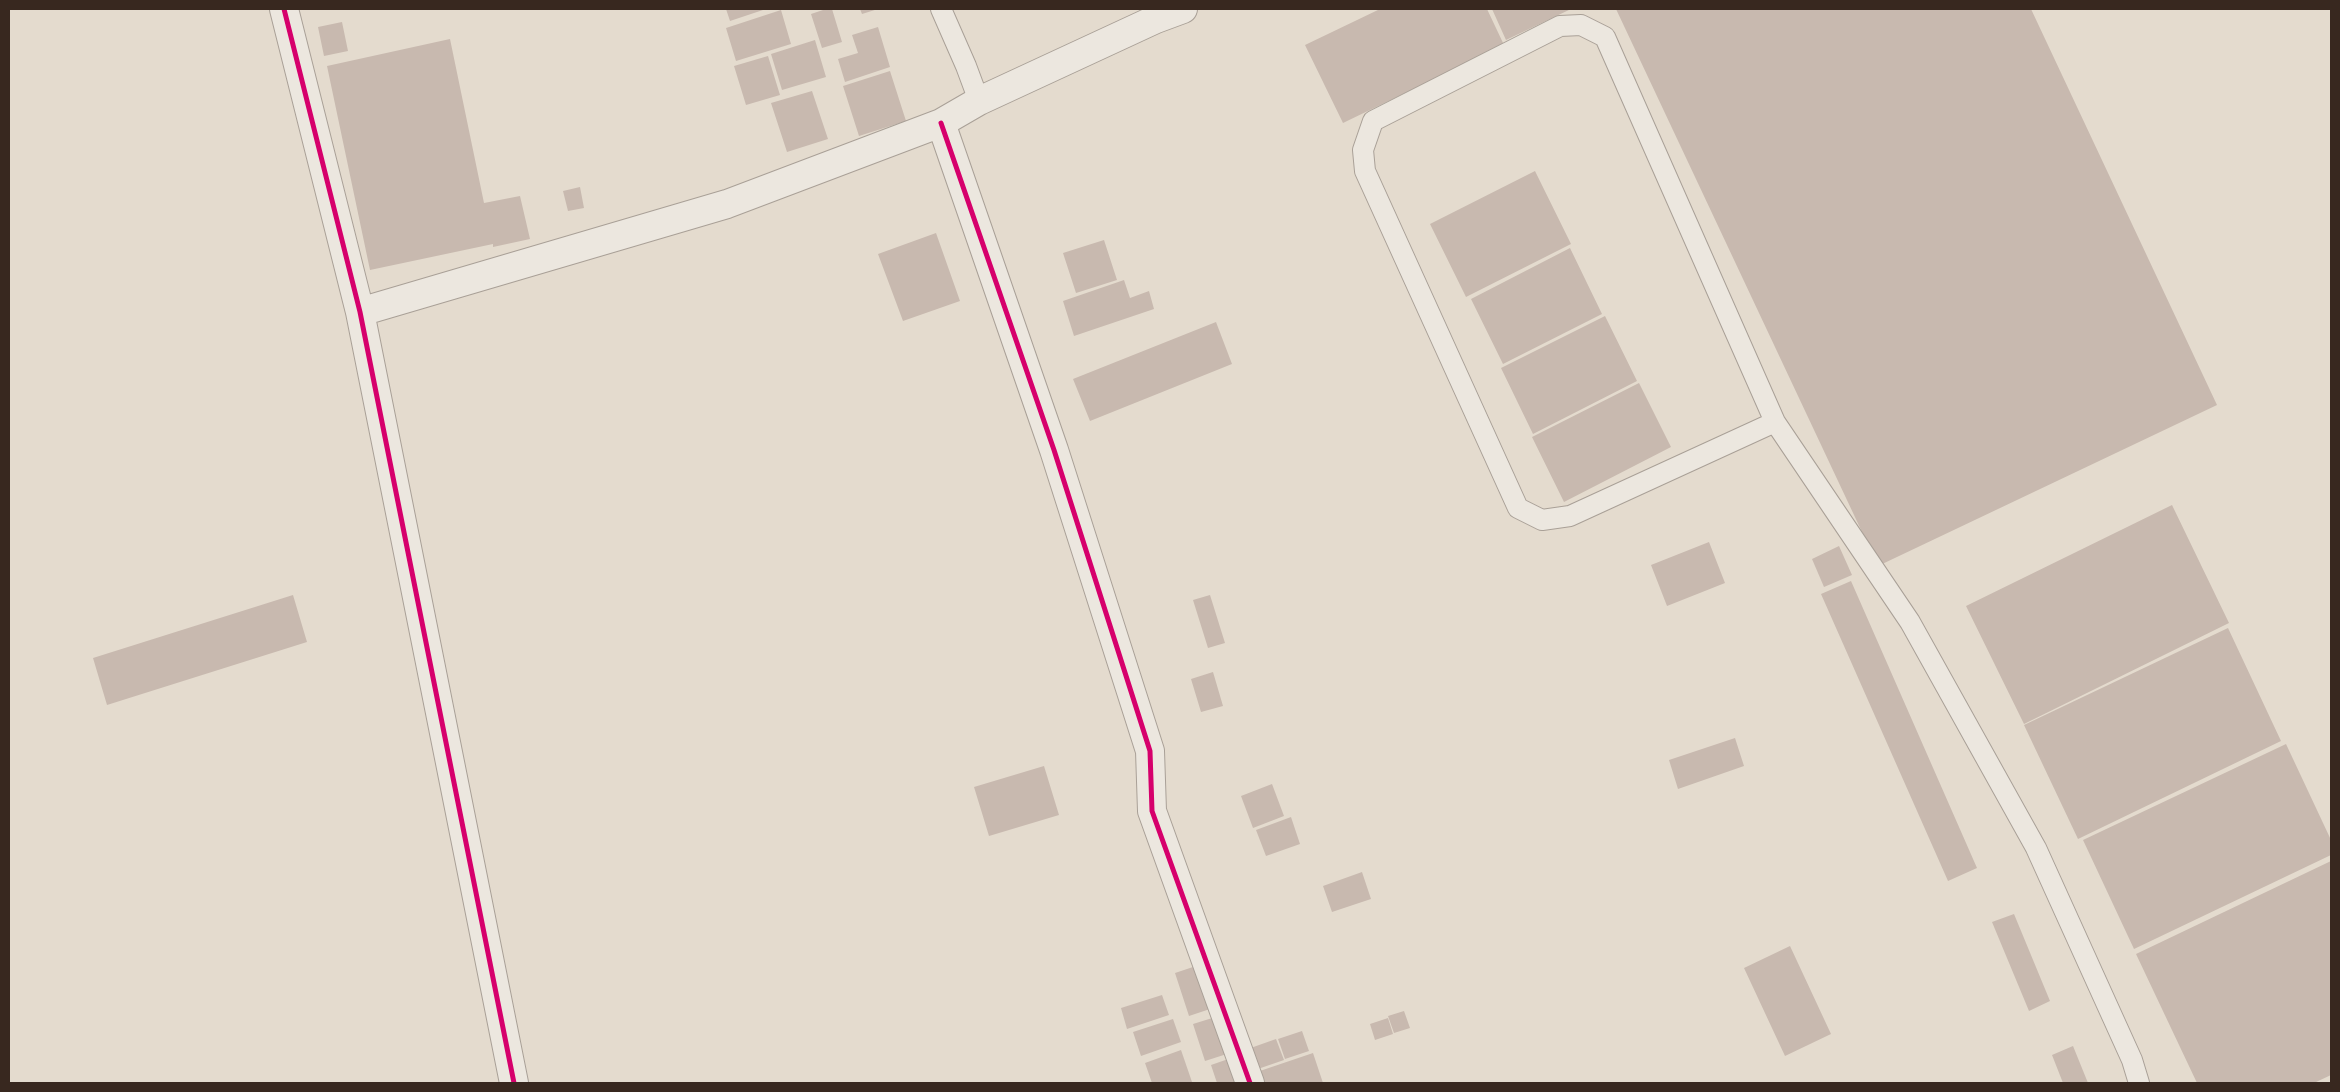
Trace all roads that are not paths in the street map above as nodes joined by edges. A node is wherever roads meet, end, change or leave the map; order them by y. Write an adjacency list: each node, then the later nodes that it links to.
1 (284, 9): 6 (street)
2 (941, 9): 4 (lane)
3 (1183, 9): 4 (street)
4 (979, 101): 5 (street)
5 (941, 123): 6 (street); 9 (street)
6 (360, 312): 8 (street)
7 (1775, 422): 7 (lane); 10 (lane)
8 (514, 1083)
9 (1250, 1083)
10 (2139, 1083)

